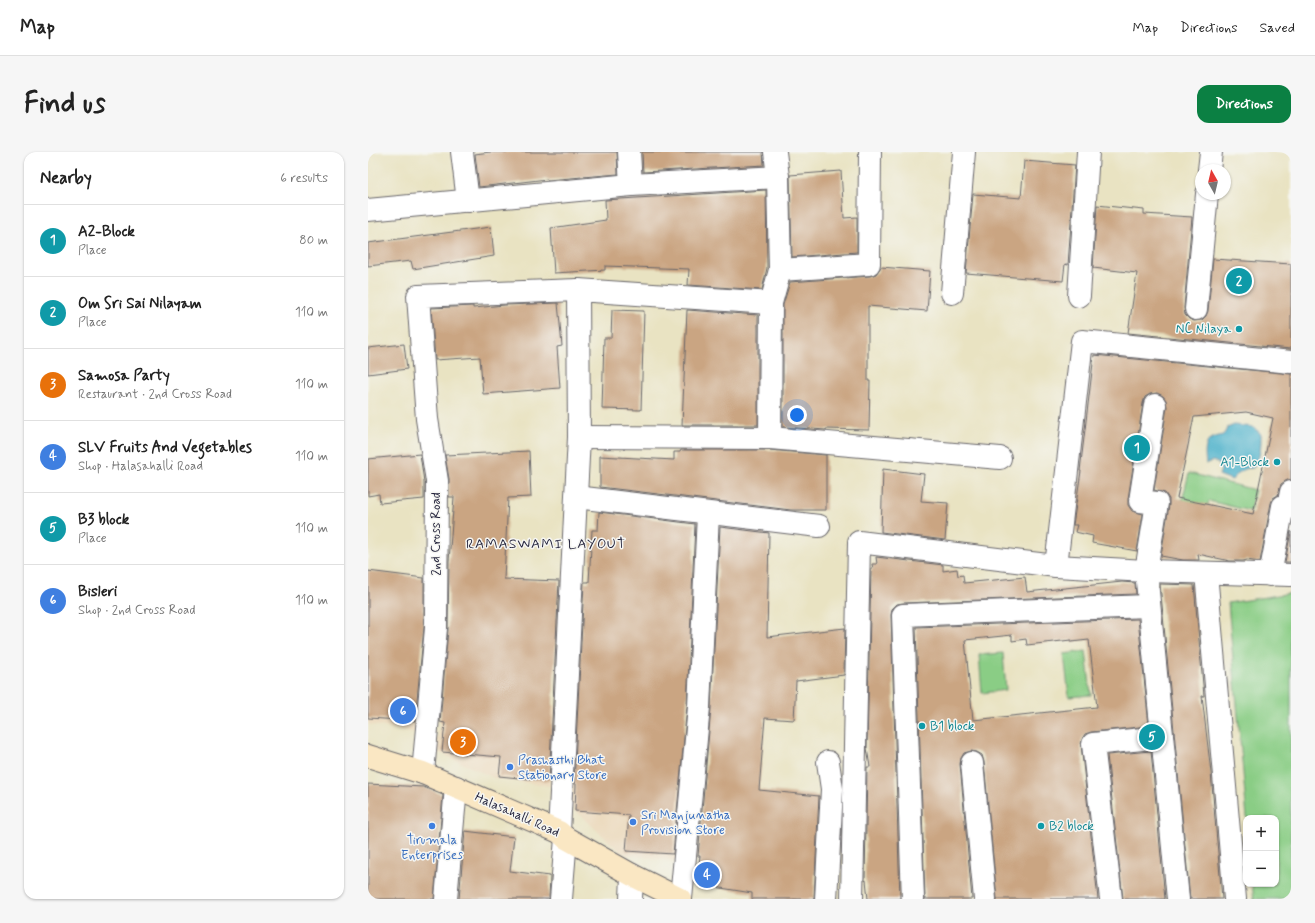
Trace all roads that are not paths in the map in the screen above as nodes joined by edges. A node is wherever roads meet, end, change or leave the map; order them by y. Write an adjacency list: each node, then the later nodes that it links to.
1 (462, 152): 12 (street)
2 (629, 152): 10 (street)
3 (775, 152): 9 (street)
4 (870, 152): 14 (street)
5 (964, 152): 16 (street)
6 (1088, 152): 17 (street)
7 (1211, 152): 8 (street)
8 (1210, 164)
9 (778, 177): 10 (street); 14 (street)
10 (631, 185): 12 (street)
11 (1206, 200): 19 (street)
12 (468, 201): 13 (street)
13 (368, 210)
14 (780, 270): 18 (street)
15 (578, 290): 18 (street); 22 (street); 38 (street, 2nd Cross Road)
16 (952, 293)
17 (1079, 296)
18 (772, 303): 23 (street)
19 (1196, 309)
20 (1291, 362): 29 (street)
21 (1155, 405): 30 (street)
22 (579, 438): 23 (street); 26 (street)
23 (770, 438): 24 (street)
24 (1000, 458)
25 (1291, 492): 32 (street)
26 (576, 497): 27 (street); 40 (street)
27 (708, 514): 28 (street); 45 (street)
28 (819, 526)
29 (1056, 566): 30 (street); 47 (street)
30 (1146, 571): 31 (street); 33 (street)
31 (1206, 573): 32 (street); 52 (street)
32 (1281, 575)
33 (1149, 606): 34 (street); 48 (street)
34 (1162, 737): 50 (street); 51 (street)
35 (368, 756): 38 (main road, Halasahalli Road)
36 (828, 762): 46 (street)
37 (972, 763): 49 (street)
38 (423, 773): 39 (main road, Halasahalli Road)
39 (456, 787): 40 (main road, Halasahalli Road); 42 (street)
40 (563, 835): 41 (main road, Halasahalli Road); 43 (street)
41 (632, 875): 44 (street); 45 (main road, Halasahalli Road)
42 (446, 899)
43 (561, 899)
44 (630, 899)
45 (680, 899)
46 (826, 899)
47 (852, 899)
48 (913, 899)
49 (985, 899)
50 (1111, 899)
51 (1178, 899)
52 (1235, 899)

